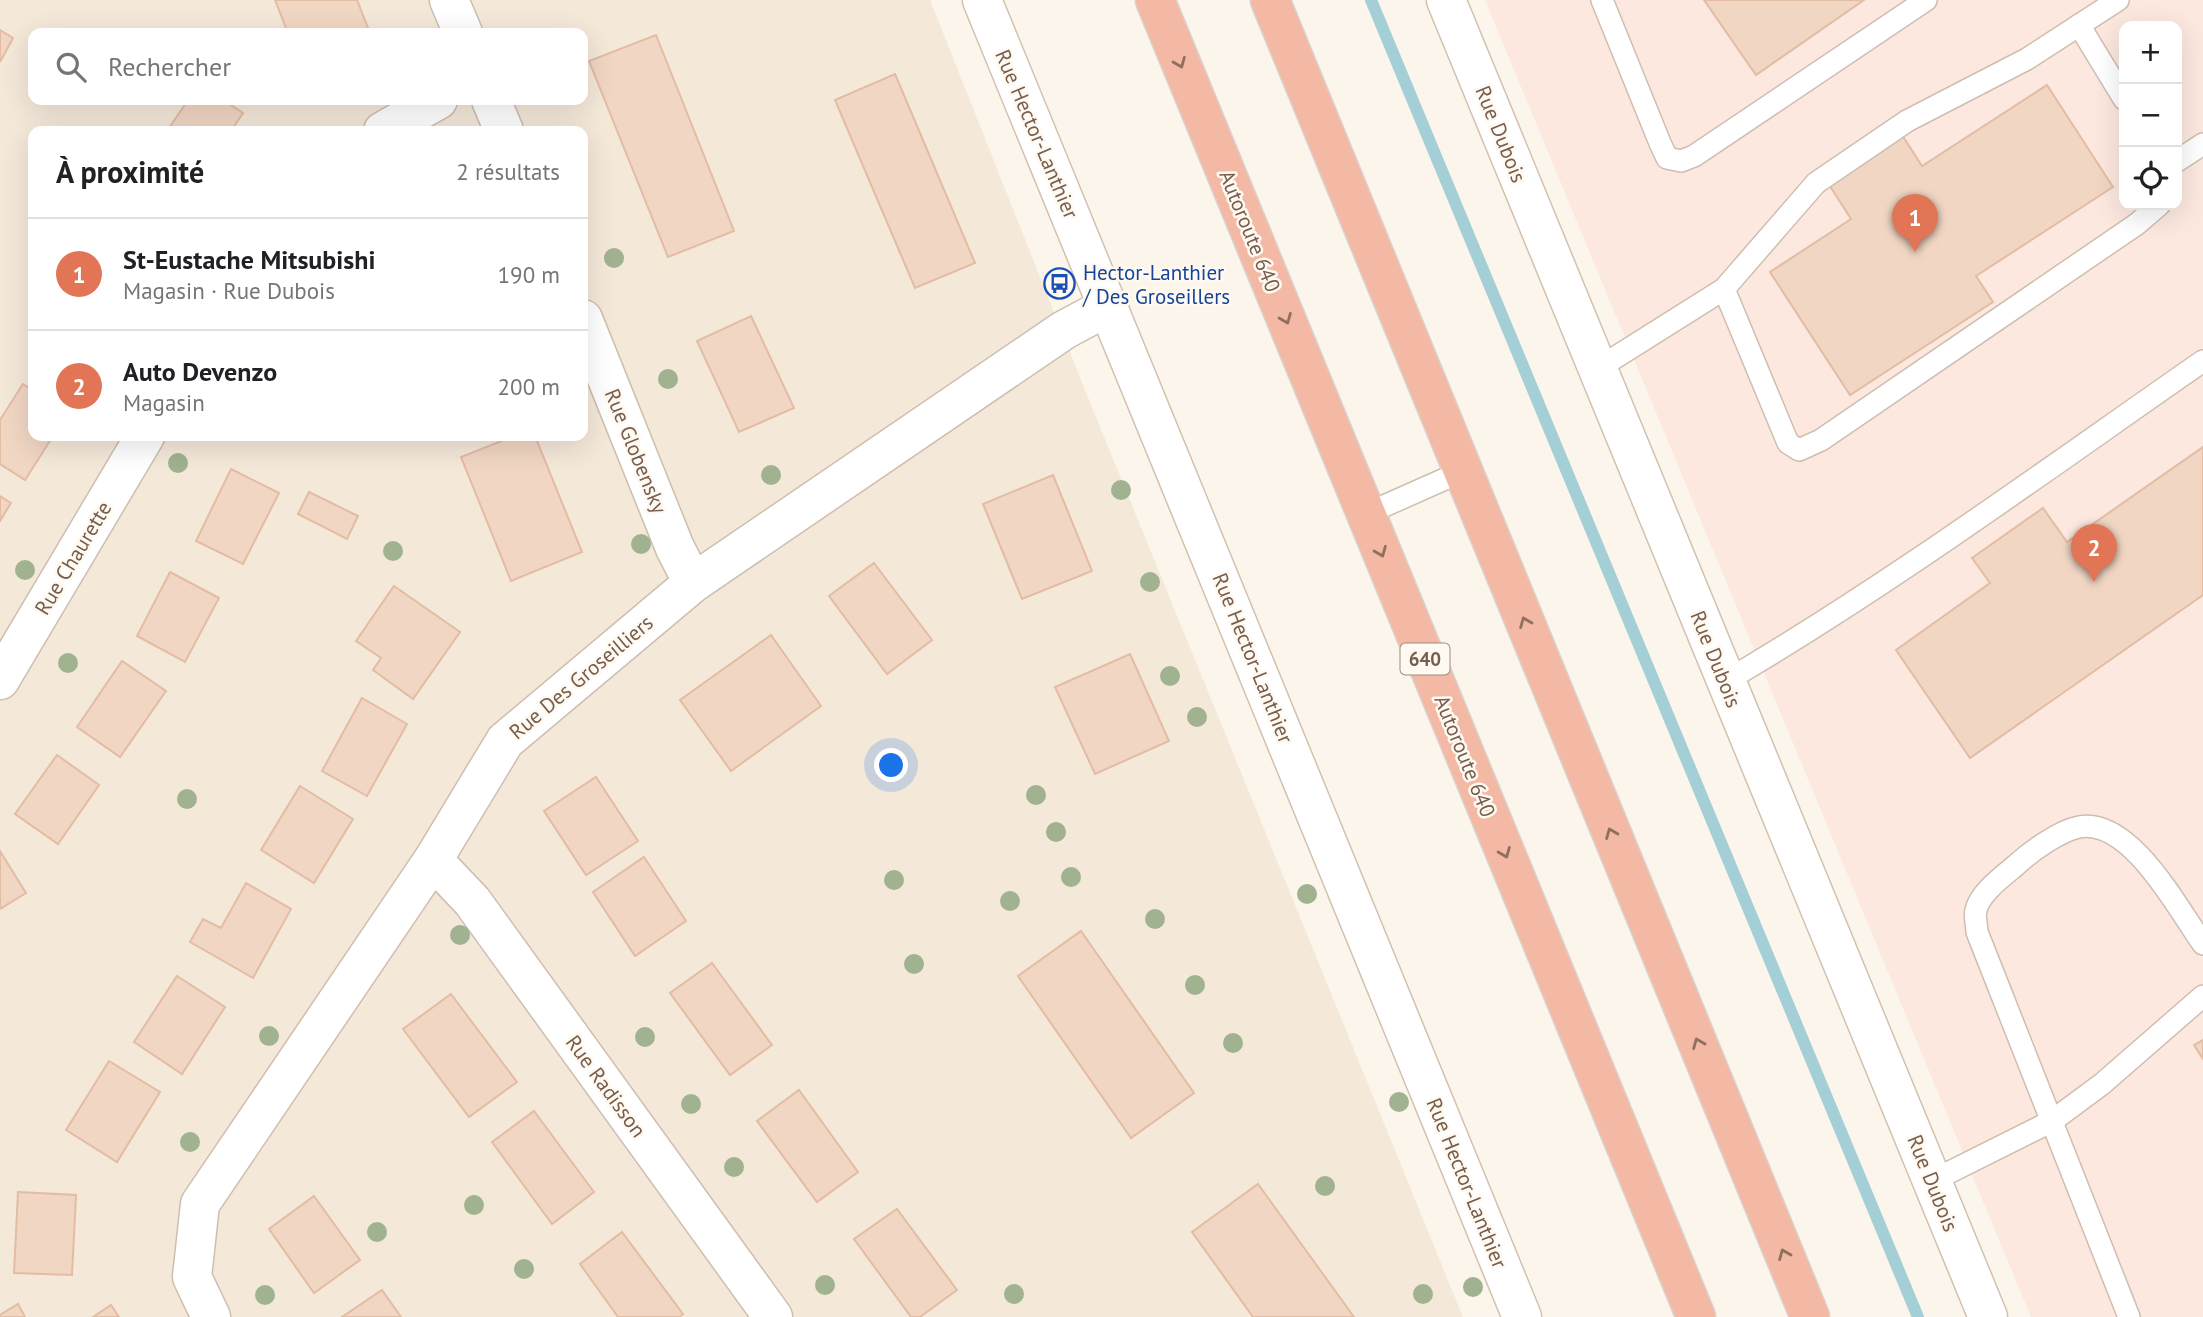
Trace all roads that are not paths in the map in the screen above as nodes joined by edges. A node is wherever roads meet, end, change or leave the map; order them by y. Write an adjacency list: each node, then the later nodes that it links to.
1 (449, 0): 10 (street)
2 (982, 0): 20 (street, Rue Hector-Lanthier)
3 (1154, 0): 26 (highway, Autoroute 640 / 640, one-way to 26)
4 (1270, 0): 25 (highway)
5 (1446, 0): 23 (street, Rue Dubois)
6 (1602, 0): 7 (lane)
7 (1926, 0)
8 (2118, 0): 9 (lane)
9 (2079, 26): 11 (lane); 19 (lane)
10 (461, 28)
11 (2119, 91)
12 (429, 105): 14 (street)
13 (493, 105): 15 (street)
14 (392, 126)
15 (502, 126)
16 (2203, 144): 17 (lane)
17 (2182, 158)
18 (2153, 210): 19 (lane)
19 (1724, 289): 23 (lane)
20 (1109, 306): 27 (street, Rue Des Groseilliers); 37 (street, Rue Hector-Lanthier)
21 (588, 331): 27 (street, Rue Globensky)
22 (2203, 361): 29 (lane)
23 (1597, 369): 29 (street, Rue Dubois)
24 (142, 441): 28 (street, Rue Chaurette)
25 (1463, 471): 26 (lane); 39 (highway, one-way to 25)
26 (1366, 514): 38 (highway, Autoroute 640 / 640, one-way to 38)
27 (693, 583): 30 (street, Rue Des Groseilliers)
28 (0, 680)
29 (1726, 681): 34 (street, Rue Dubois)
30 (433, 860): 35 (street, Rue Des Groseilliers); 36 (street, Rue Radisson)
31 (2203, 944): 33 (lane)
32 (2203, 996): 33 (lane)
33 (2052, 1121): 34 (lane); 41 (lane)
34 (1932, 1181): 40 (street, Rue Dubois)
35 (211, 1317)
36 (773, 1317)
37 (1522, 1317)
38 (1696, 1317)
39 (1810, 1317)
40 (1988, 1317)
41 (2129, 1317)

